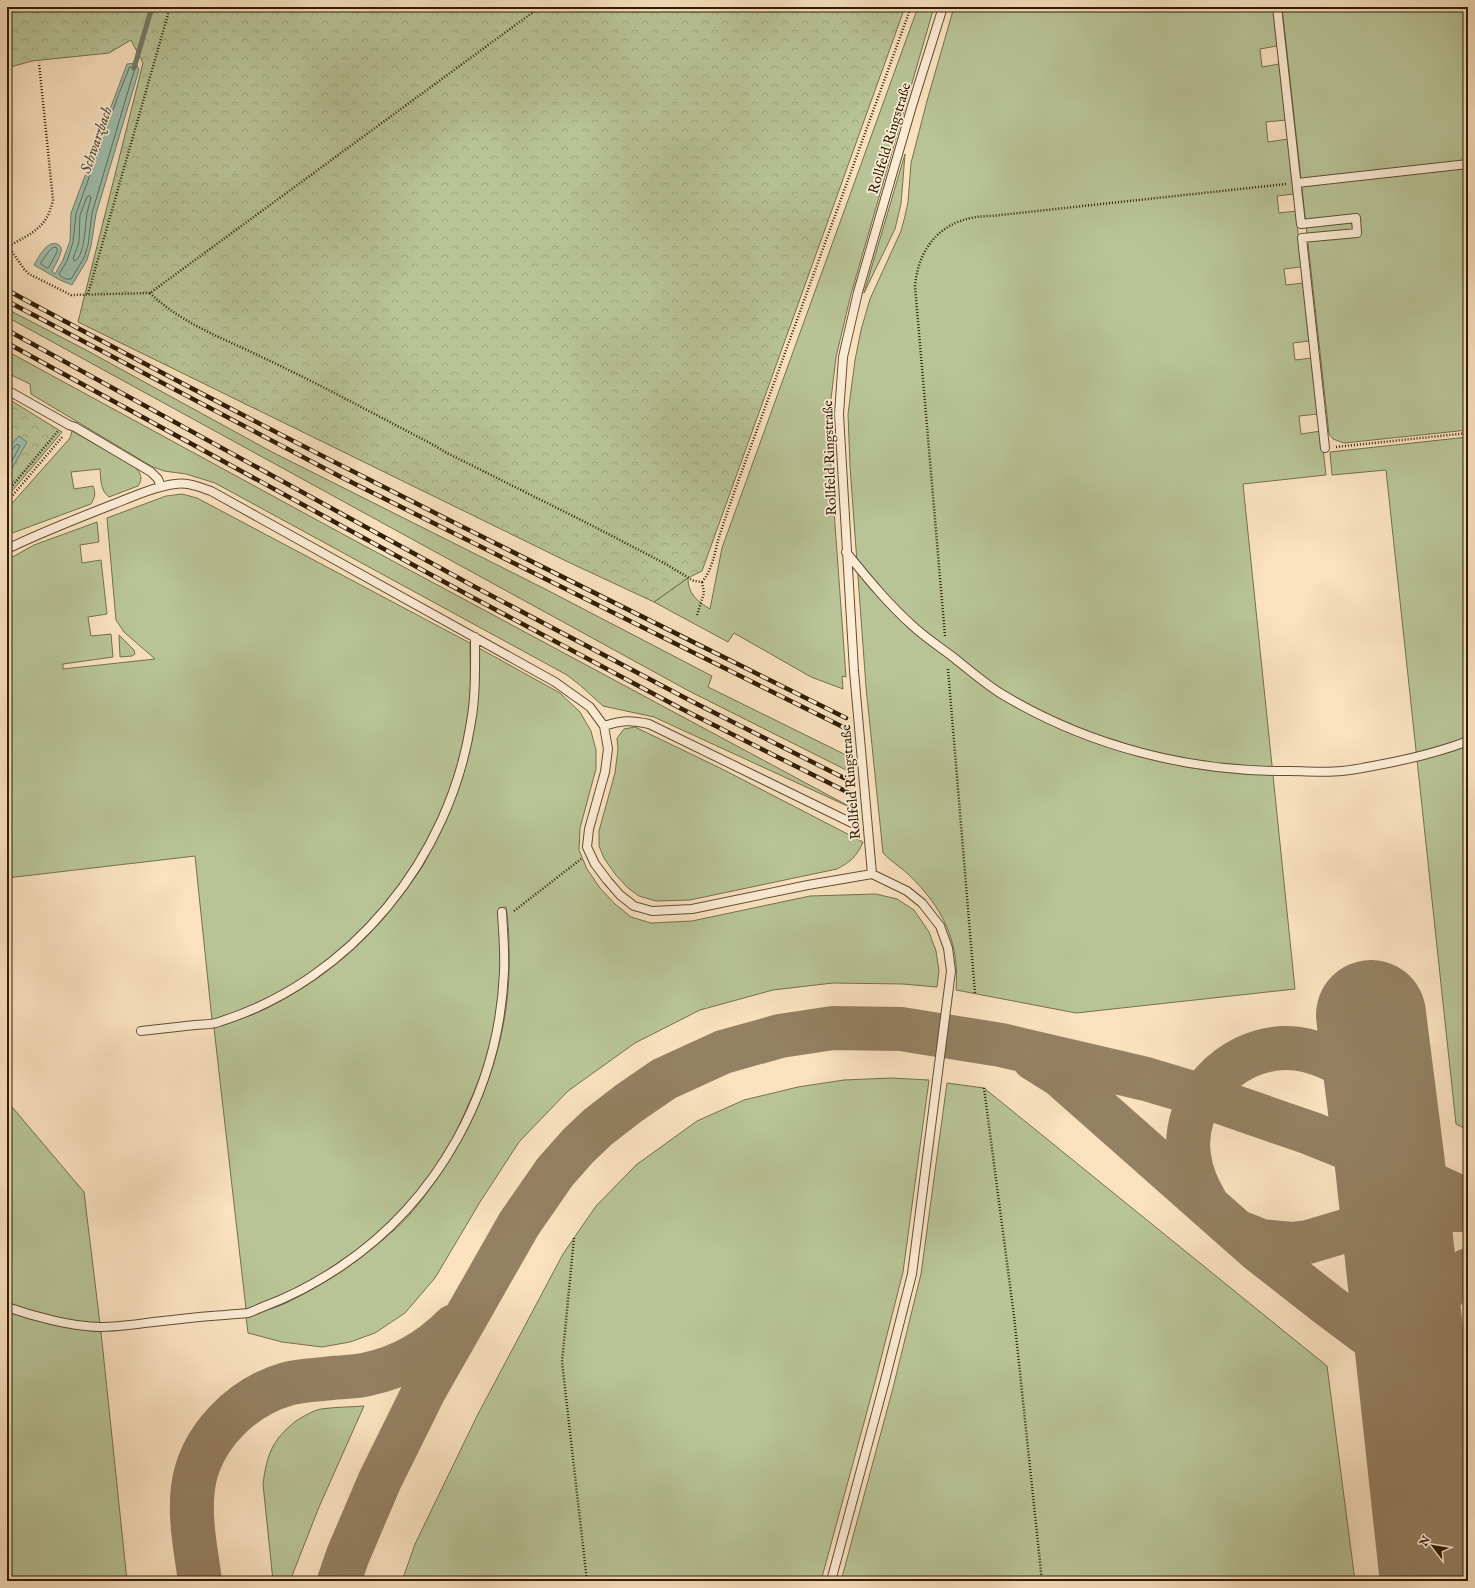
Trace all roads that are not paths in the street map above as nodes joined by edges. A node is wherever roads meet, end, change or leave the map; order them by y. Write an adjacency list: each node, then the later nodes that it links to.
1 (943, 7): 9 (lane, Rollfeld Ringstraße)
2 (1277, 7): 4 (lane)
3 (1468, 164): 4 (lane)
4 (1297, 183): 6 (lane)
5 (7, 390): 7 (lane)
6 (1325, 448)
7 (161, 487): 8 (lane); 10 (lane)
8 (7, 549)
9 (846, 552): 12 (lane); 14 (lane, Rollfeld Ringstraße)
10 (474, 637): 11 (lane); 16 (lane)
11 (604, 726): 13 (lane); 14 (lane)
12 (1468, 741)
13 (852, 823)
14 (872, 874): 18 (lane)
15 (502, 912): 17 (lane)
16 (141, 1030)
17 (7, 1307)
18 (831, 1581)

